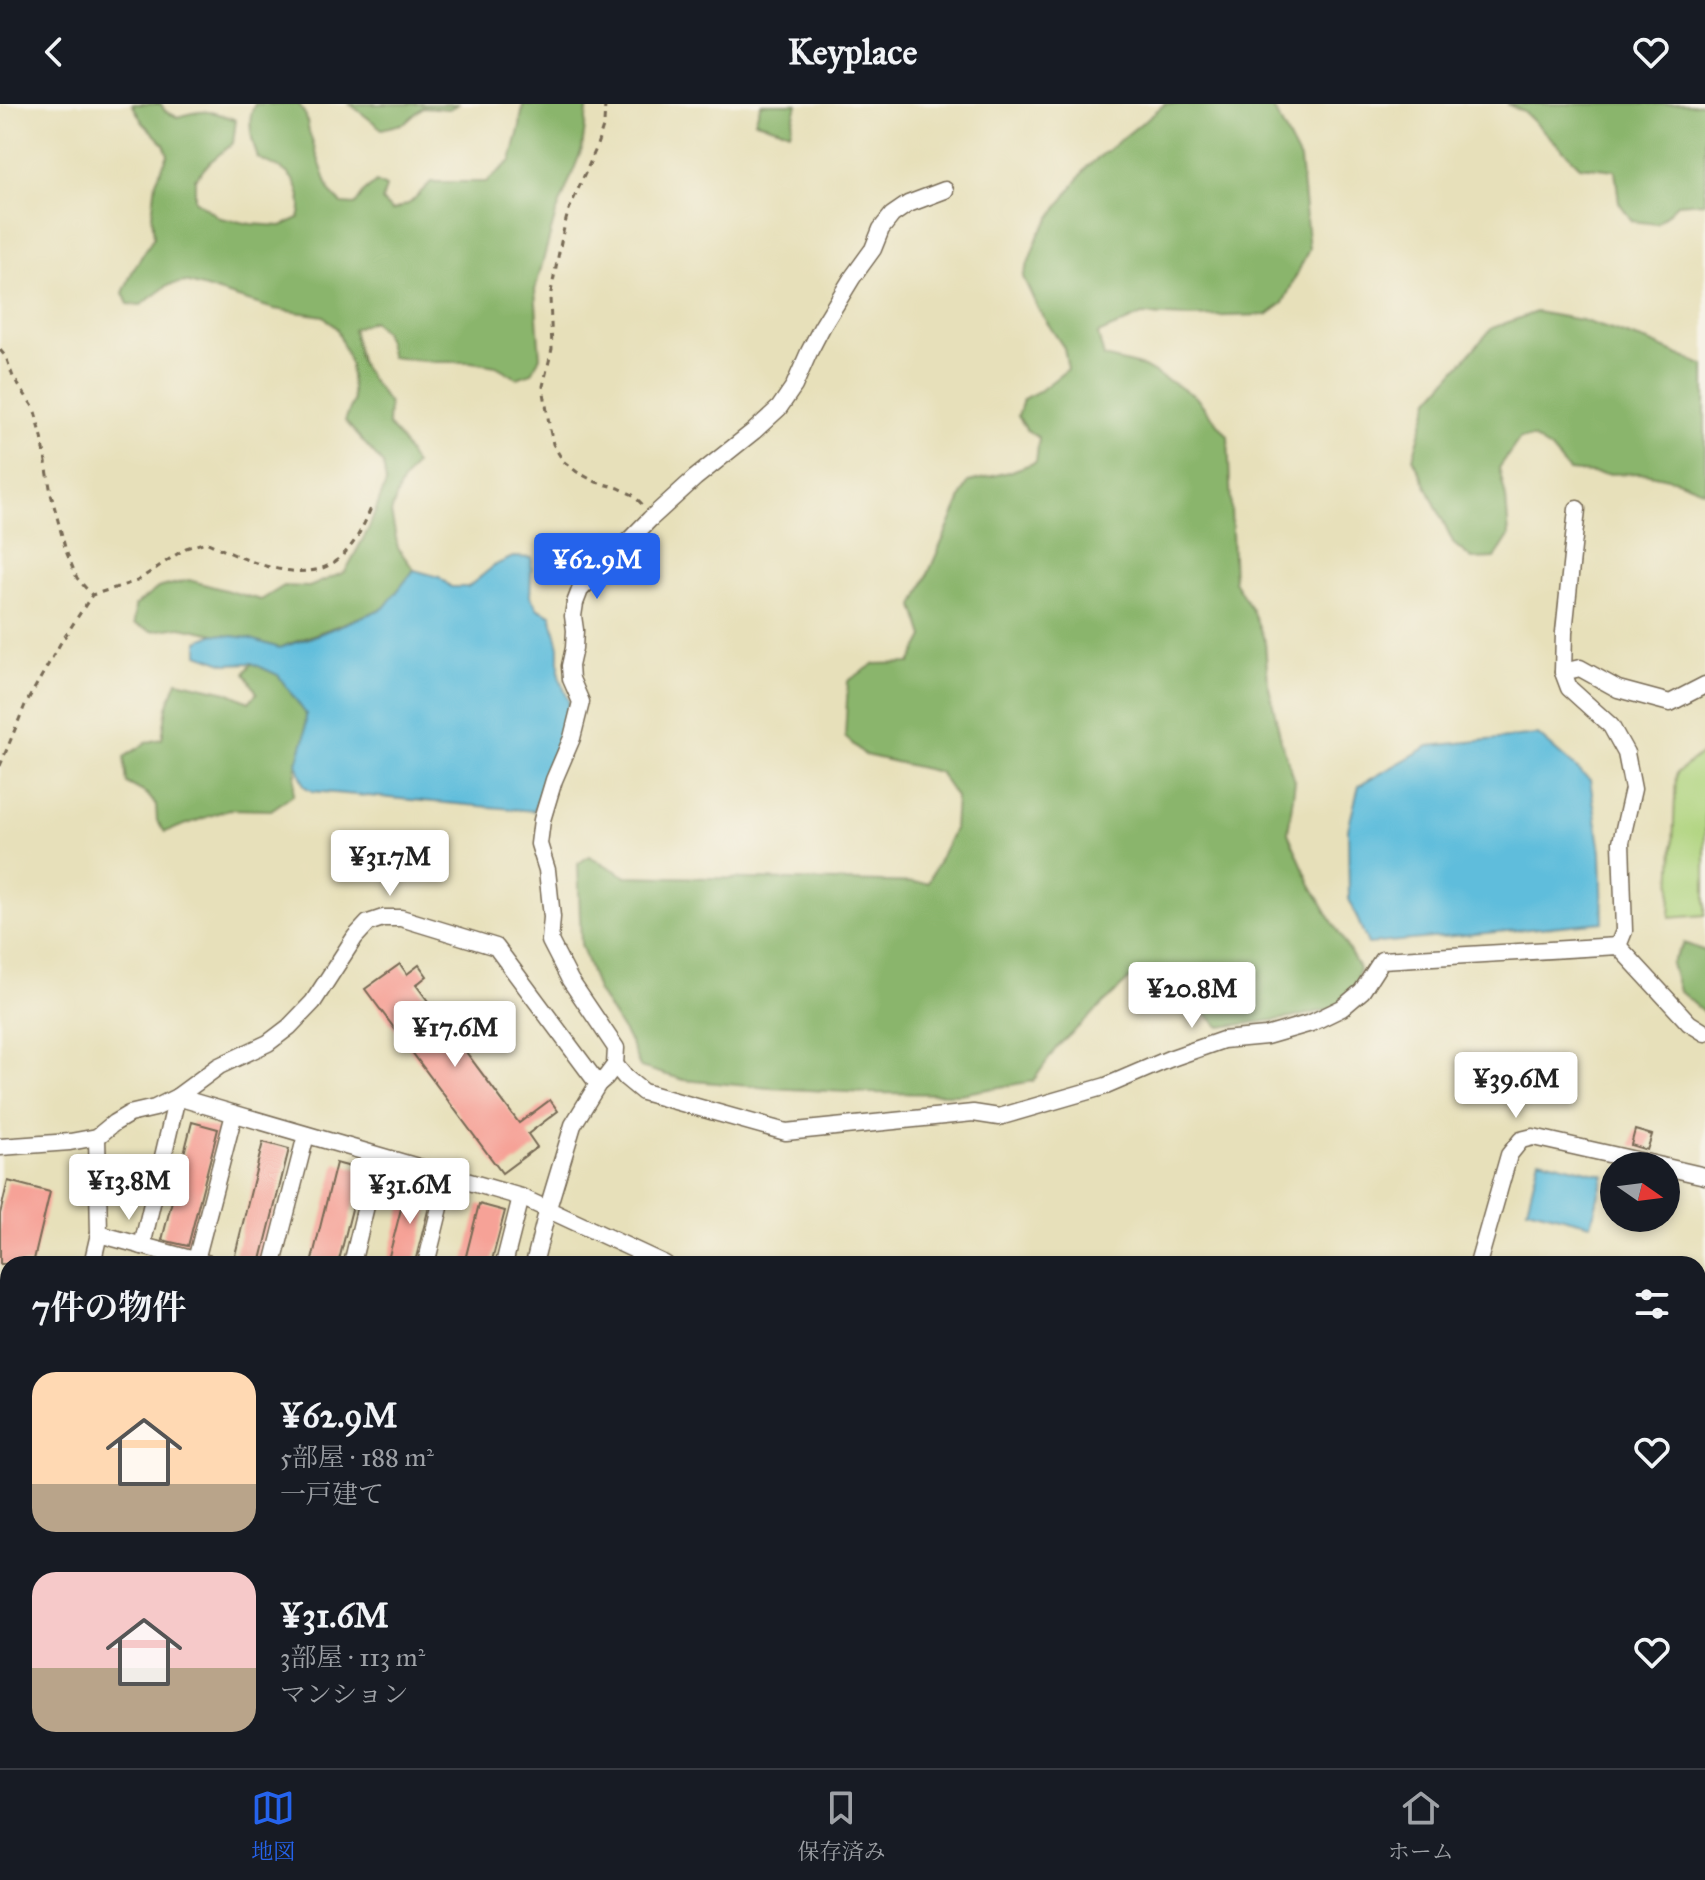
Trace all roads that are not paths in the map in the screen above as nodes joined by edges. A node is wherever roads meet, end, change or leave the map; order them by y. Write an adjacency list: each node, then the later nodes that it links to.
1 (945, 190): 7 (street)
2 (1577, 509): 3 (street)
3 (1563, 672): 4 (street); 5 (street)
4 (1705, 685)
5 (1618, 946): 6 (street); 7 (street)
6 (1705, 1033)
7 (615, 1065): 8 (street)
8 (598, 1084): 9 (street); 20 (street)
9 (177, 1097): 10 (street); 12 (street); 22 (street)
10 (234, 1114): 11 (street); 25 (street)
11 (306, 1135): 15 (street); 26 (street)
12 (97, 1137): 13 (street); 21 (street)
13 (0, 1147)
14 (1601, 1152): 32 (street)
15 (378, 1156): 17 (street); 27 (street)
16 (1680, 1170): 18 (street)
17 (448, 1175): 19 (street); 28 (street)
18 (1705, 1176)
19 (521, 1197): 20 (street); 29 (street)
20 (548, 1208): 30 (street); 31 (street)
21 (99, 1234): 22 (street); 23 (street)
22 (142, 1246): 24 (street)
23 (94, 1256)
24 (180, 1256)
25 (203, 1256)
26 (275, 1256)
27 (354, 1256)
28 (428, 1256)
29 (506, 1256)
30 (536, 1256)
31 (645, 1256)
32 (1480, 1256)

